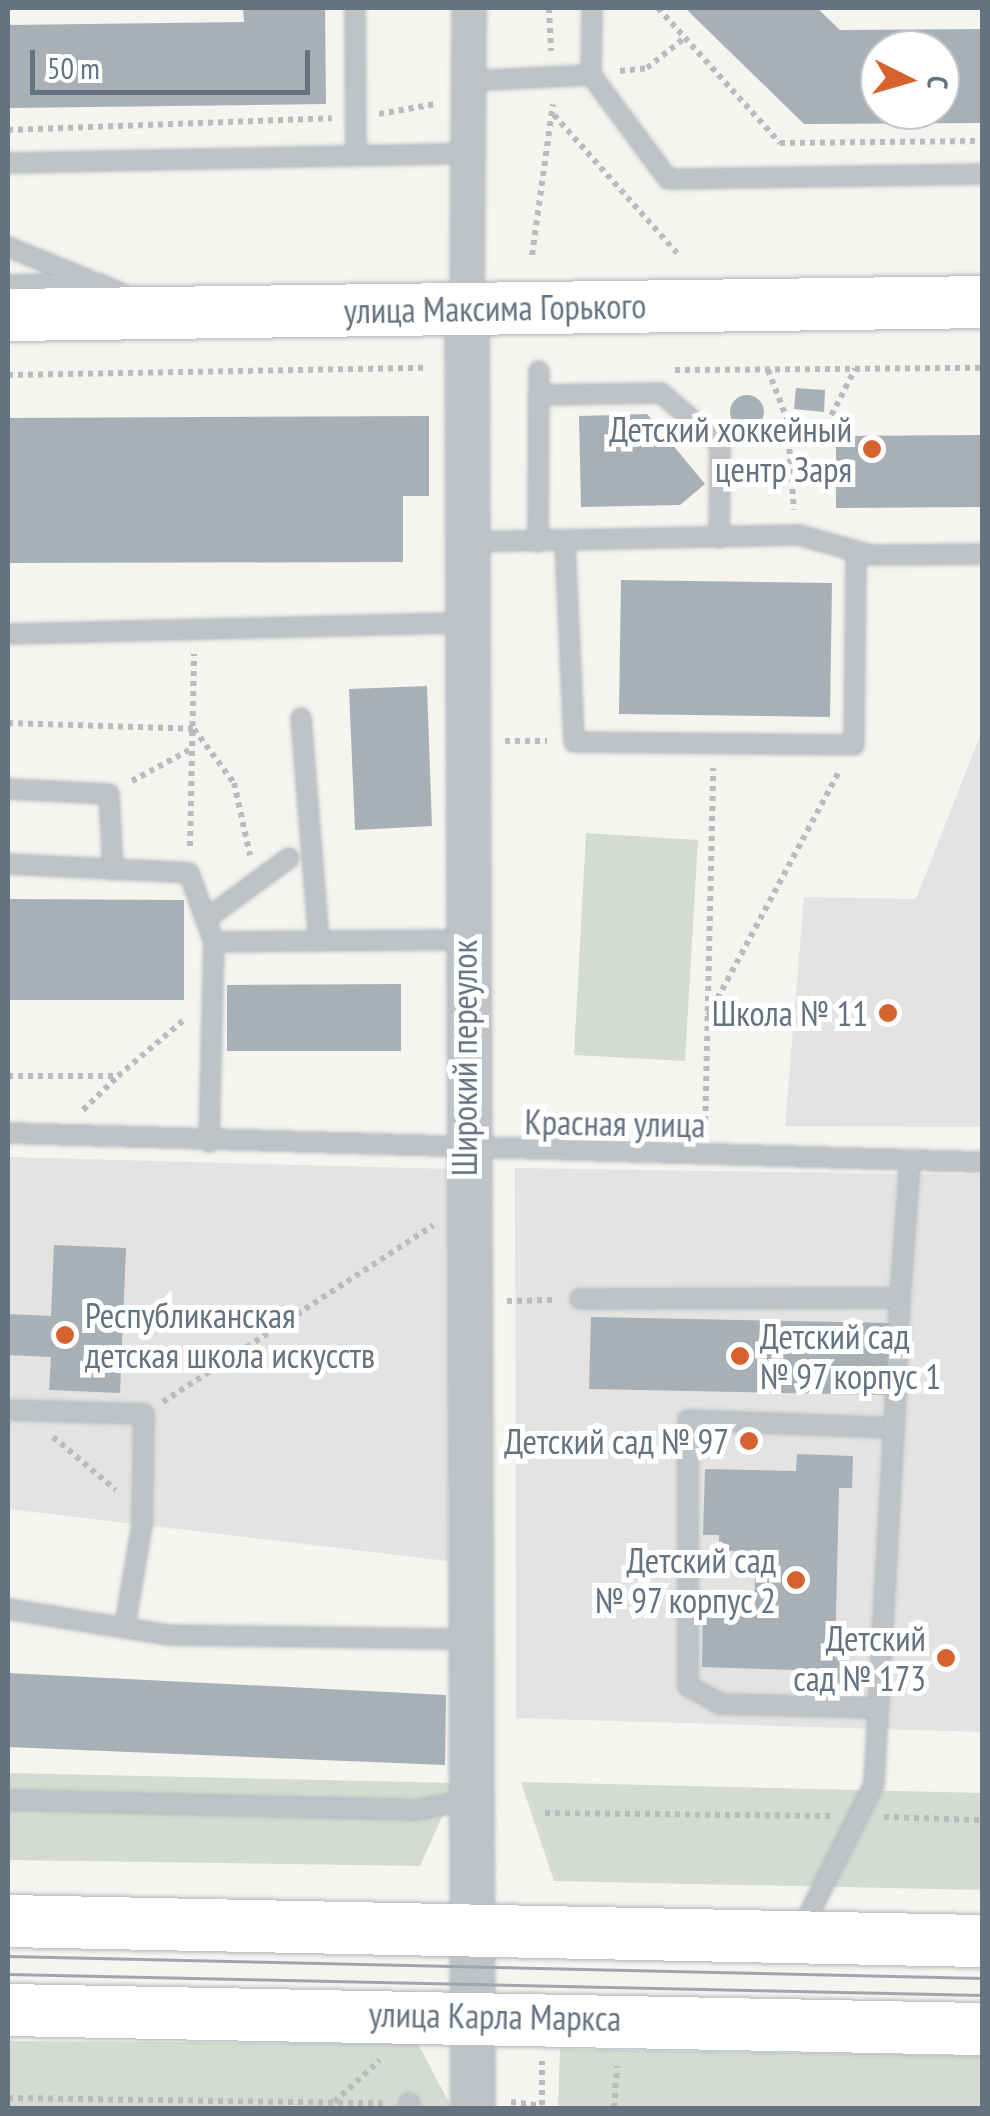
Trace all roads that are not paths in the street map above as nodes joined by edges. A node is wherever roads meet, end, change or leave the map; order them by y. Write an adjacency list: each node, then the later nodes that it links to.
1 (356, 8): 7 (lane)
2 (470, 8): 5 (street, Широкий переулок)
3 (592, 8): 4 (lane)
4 (590, 76): 5 (lane); 9 (lane)
5 (469, 80): 6 (street, Широкий переулок)
6 (468, 153): 7 (lane); 14 (street, Широкий переулок)
7 (356, 155): 8 (lane)
8 (8, 163)
9 (982, 174)
10 (8, 247): 11 (lane)
11 (97, 283): 12 (lane); 15 (lane)
12 (8, 285)
13 (982, 302): 14 (main road, улица Максима Горького)
14 (467, 308): 15 (main road, улица Максима Горького); 20 (street, Широкий переулок)
15 (164, 312): 16 (main road, улица Максима Горького)
16 (8, 315)
17 (539, 371): 18 (lane)
18 (539, 395): 19 (lane); 21 (lane)
19 (719, 538): 22 (lane); 23 (lane)
20 (465, 542): 21 (lane); 25 (street, Широкий переулок)
21 (538, 542): 22 (lane)
22 (565, 542): 23 (lane)
23 (856, 551): 24 (lane)
24 (982, 554)
25 (466, 623): 26 (lane); 33 (street, Широкий переулок)
26 (8, 634)
27 (302, 718): 35 (lane)
28 (8, 789): 31 (lane)
29 (289, 858): 32 (lane)
30 (8, 864): 31 (lane)
31 (112, 870): 32 (lane)
32 (206, 919): 34 (lane)
33 (464, 940): 35 (lane); 38 (street, Широкий переулок)
34 (214, 942): 35 (lane); 37 (lane)
35 (319, 942)
36 (8, 1133): 37 (lane, Красная улица)
37 (209, 1142): 38 (lane, Красная улица)
38 (464, 1153): 39 (lane, Красная улица); 47 (street, Широкий переулок)
39 (910, 1161): 40 (lane, Красная улица); 41 (lane)
40 (982, 1162)
41 (900, 1298): 42 (lane); 44 (lane)
42 (580, 1299)
43 (14, 1410): 46 (lane)
44 (894, 1428): 48 (lane); 48 (lane)
45 (8, 1609): 46 (lane)
46 (124, 1626): 47 (lane)
47 (470, 1639): 49 (street, Широкий переулок)
48 (878, 1708): 53 (lane)
49 (476, 1799): 50 (lane); 52 (street, Широкий переулок)
50 (8, 1800)
51 (8, 1922): 52 (main road)
52 (472, 1929): 53 (main road); 56 (street, Широкий переулок)
53 (798, 1936): 54 (main road)
54 (982, 1941)
55 (8, 2010): 56 (main road, улица Карла Маркса)
56 (474, 2014): 57 (main road, улица Карла Маркса); 58 (street, Широкий переулок)
57 (982, 2029)
58 (488, 2105)

